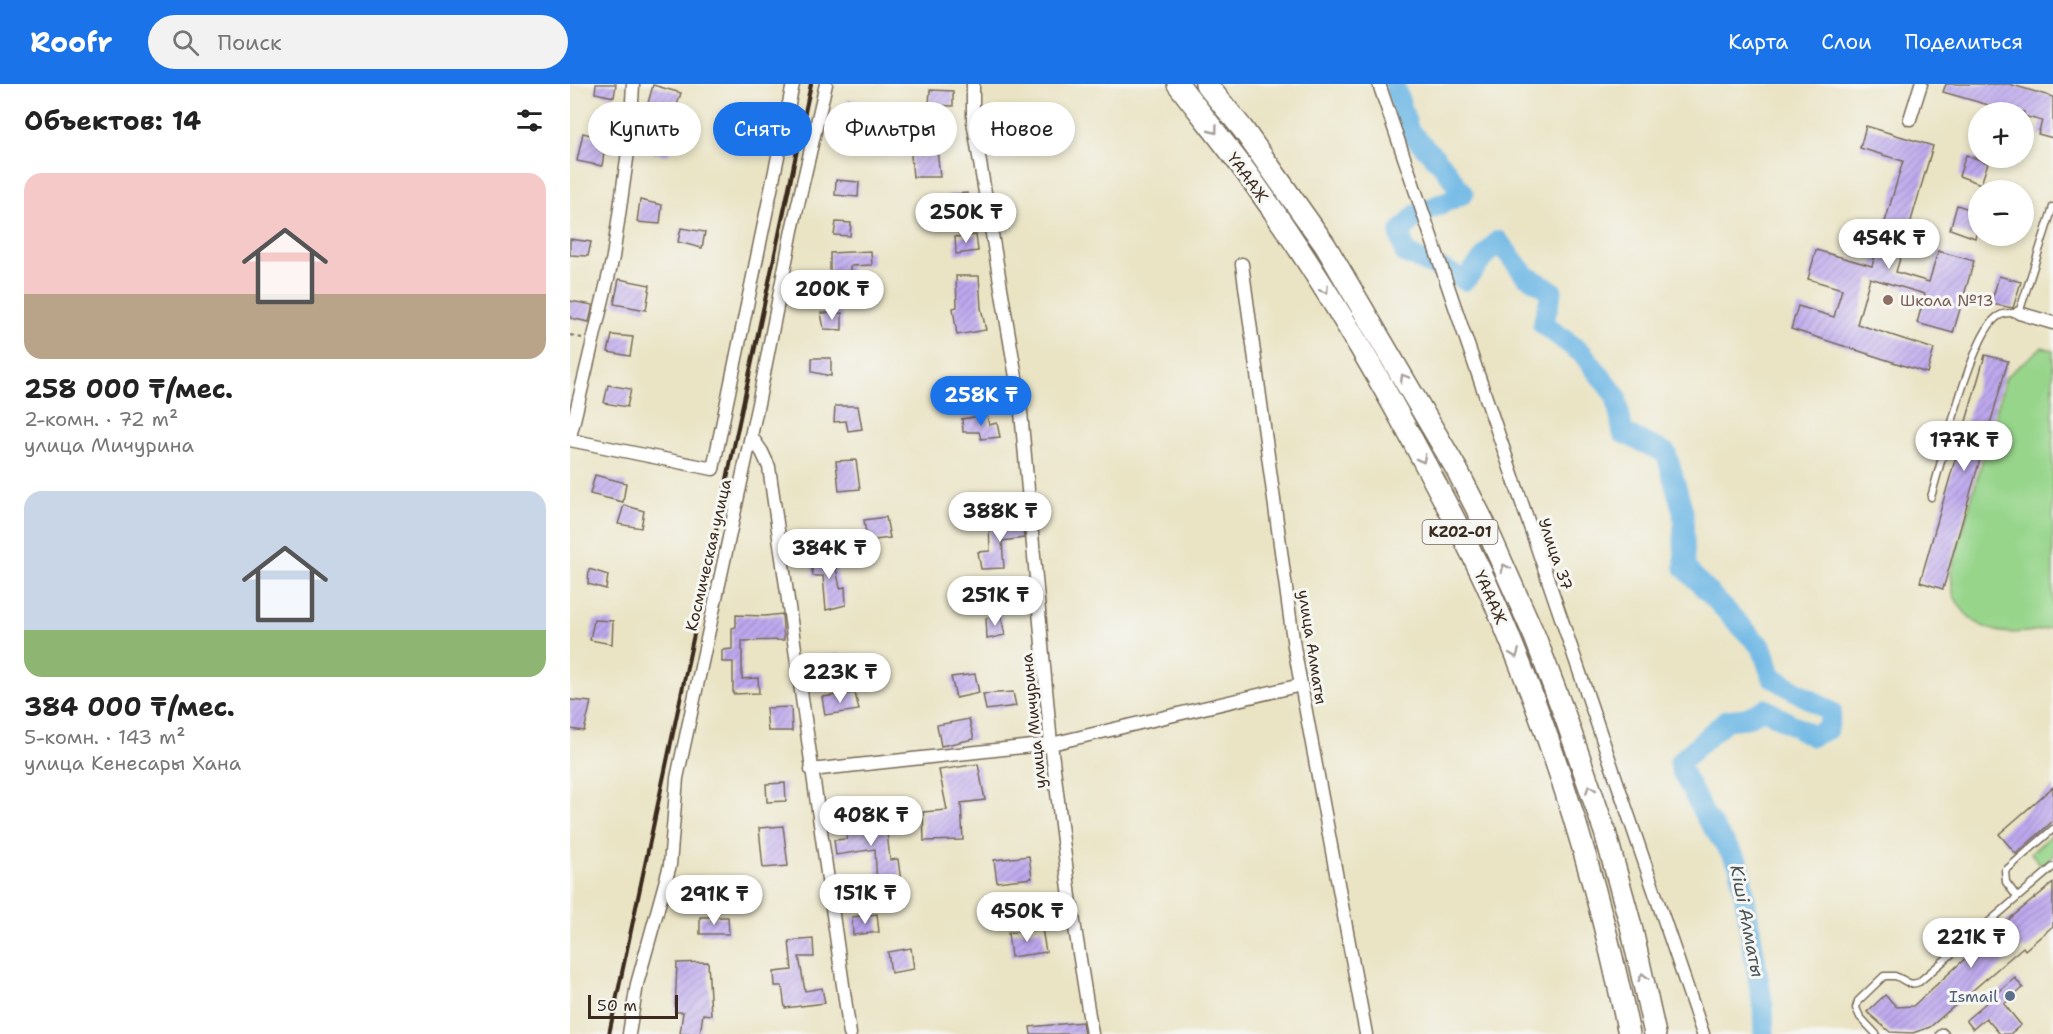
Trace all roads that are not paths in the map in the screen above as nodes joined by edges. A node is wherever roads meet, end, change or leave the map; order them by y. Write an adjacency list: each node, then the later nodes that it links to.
1 (633, 84): 15 (street)
2 (793, 84): 15 (street)
3 (826, 84): 14 (street, Космическая улица)
4 (973, 84): 18 (street, улица Мичурина)
5 (1178, 84): 27 (highway, ҮАААЖ / KZ02-01, one-way to 27)
6 (1206, 84): 28 (highway, ҮАААЖ / KZ02-01, one-way to 6)
7 (1379, 84): 29 (street, Улица 37)
8 (1921, 84): 9 (street)
9 (1910, 119)
10 (2053, 207): 12 (lane)
11 (1242, 264): 17 (street, улица Алматы)
12 (2019, 313): 13 (street); 16 (lane)
13 (2053, 323)
14 (751, 436): 19 (street); 23 (street, Космическая улица)
15 (570, 438)
16 (1931, 497)
17 (1301, 685): 18 (street); 26 (street, улица Алматы)
18 (1051, 744): 19 (street); 25 (street, улица Мичурина)
19 (811, 770): 24 (street)
20 (2053, 829): 22 (lane)
21 (2053, 867): 22 (lane)
22 (2018, 897): 30 (lane)
23 (629, 1034)
24 (850, 1034)
25 (1092, 1034)
26 (1366, 1034)
27 (1629, 1034)
28 (1655, 1034)
29 (1703, 1034)
30 (1876, 1034)
31 (1940, 1034): 32 (lane)
32 (1945, 1034)

